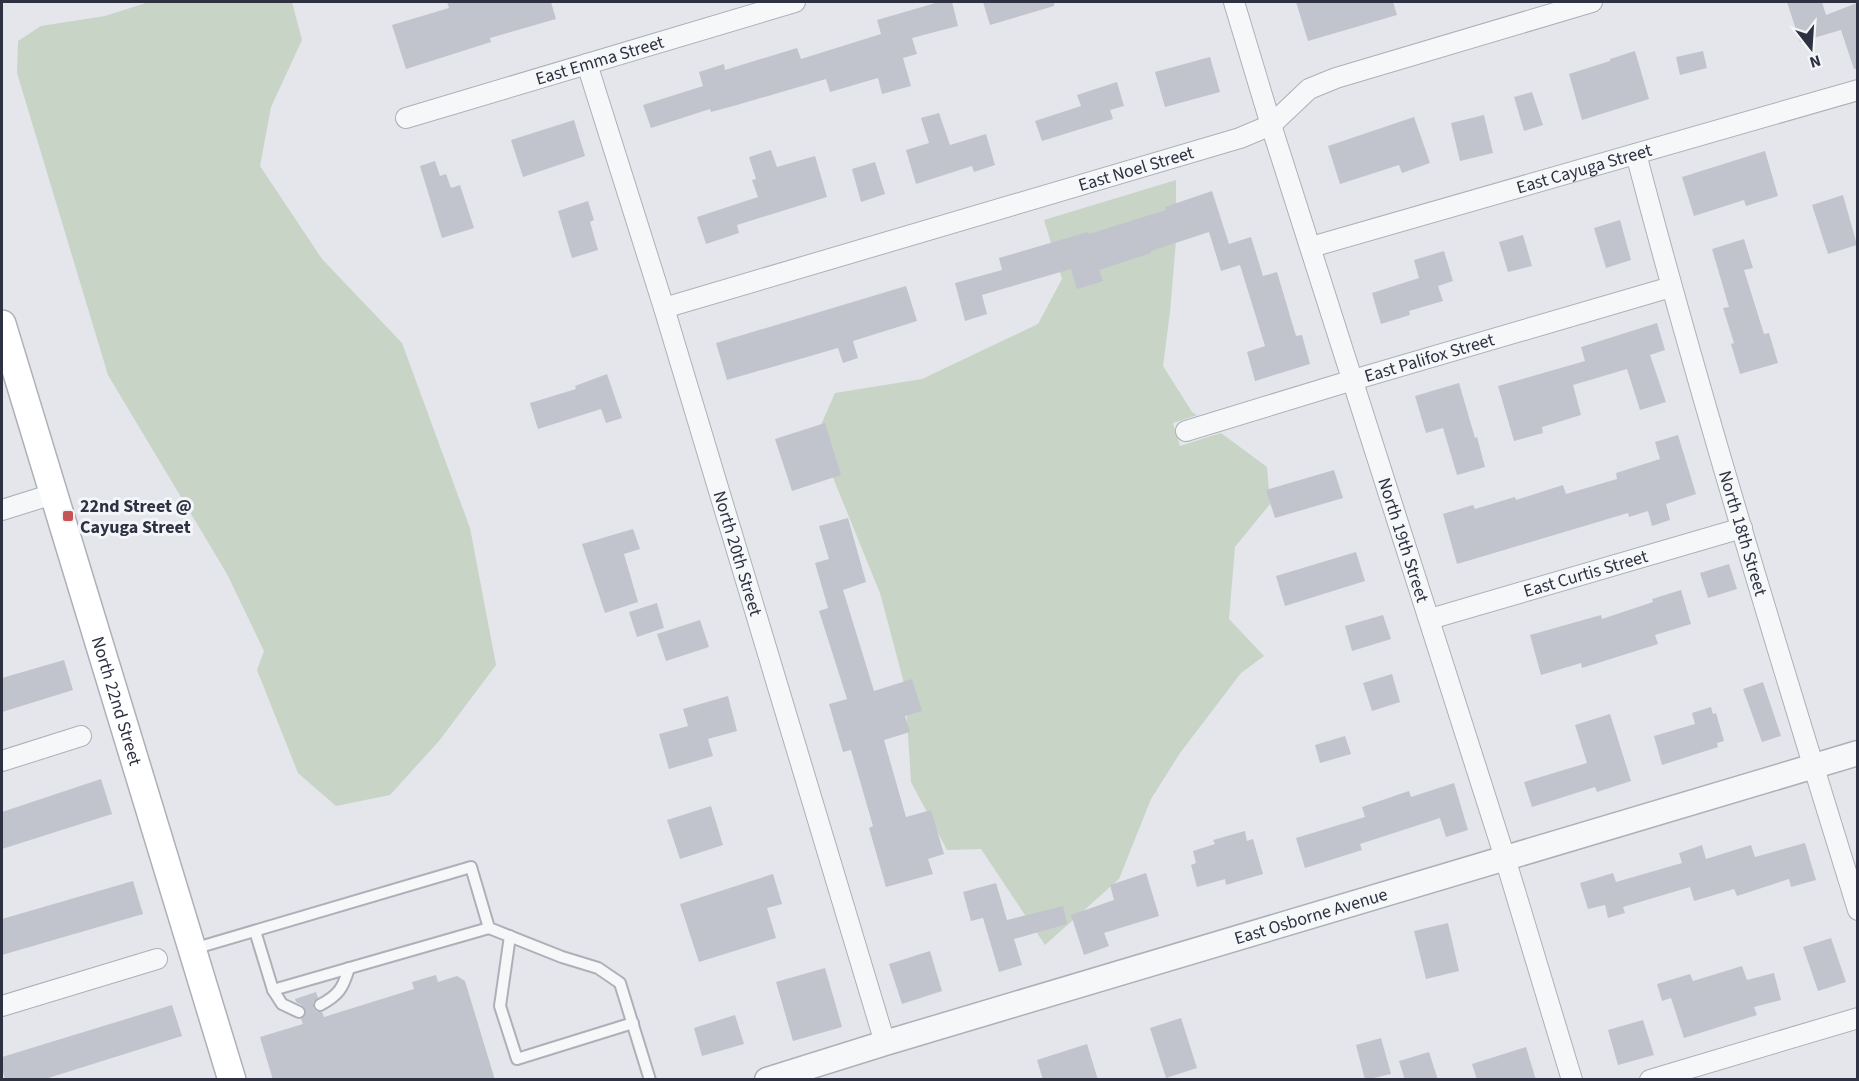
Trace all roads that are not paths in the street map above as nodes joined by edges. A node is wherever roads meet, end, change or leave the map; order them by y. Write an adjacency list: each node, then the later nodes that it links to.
1 (795, 2): 4 (street, East Emma Street)
2 (1234, 2): 7 (street, North 19th Street)
3 (1592, 2): 7 (street, East Noel Street)
4 (587, 64): 6 (street, East Emma Street); 11 (street, North 20th Street)
5 (1857, 90): 8 (street, East Cayuga Street)
6 (406, 118)
7 (1271, 125): 9 (street, North 19th Street); 11 (street, East Noel Street)
8 (1636, 154): 9 (street, East Cayuga Street); 10 (street, North 18th Street)
9 (1311, 247): 13 (street, North 19th Street)
10 (1671, 287): 13 (street, East Palifox Street); 17 (street, North 18th Street)
11 (664, 308): 37 (street, North 20th Street)
12 (2, 324): 15 (main road, North 22nd Street)
13 (1353, 380): 14 (street, East Palifox Street); 18 (street, North 19th Street)
14 (1186, 431)
15 (53, 494): 16 (street); 28 (main road, North 22nd Street)
16 (2, 510)
17 (1742, 528): 18 (street, East Curtis Street); 22 (street, North 18th Street)
18 (1430, 619): 23 (street, North 19th Street)
19 (81, 736): 21 (street)
20 (1857, 753): 22 (street, East Osborne Avenue)
21 (2, 761)
22 (1813, 766): 23 (street, East Osborne Avenue); 24 (street, North 18th Street)
23 (1505, 858): 37 (street, East Osborne Avenue); 41 (street, North 19th Street)
24 (1857, 910)
25 (489, 928): 26 (lane); 27 (lane); 30 (lane)
26 (255, 931): 28 (lane); 31 (lane)
27 (510, 936): 36 (lane); 36 (lane)
28 (192, 950): 38 (main road, North 22nd Street)
29 (157, 959): 33 (street)
30 (349, 968): 31 (lane); 32 (lane)
31 (273, 990): 34 (lane)
32 (320, 1005)
33 (2, 1006)
34 (299, 1012)
35 (1857, 1018): 42 (street)
36 (633, 1023): 39 (lane)
37 (885, 1042): 40 (street, East Osborne Avenue)
38 (232, 1080)
39 (650, 1080)
40 (767, 1080)
41 (1572, 1080)
42 (1650, 1080)

